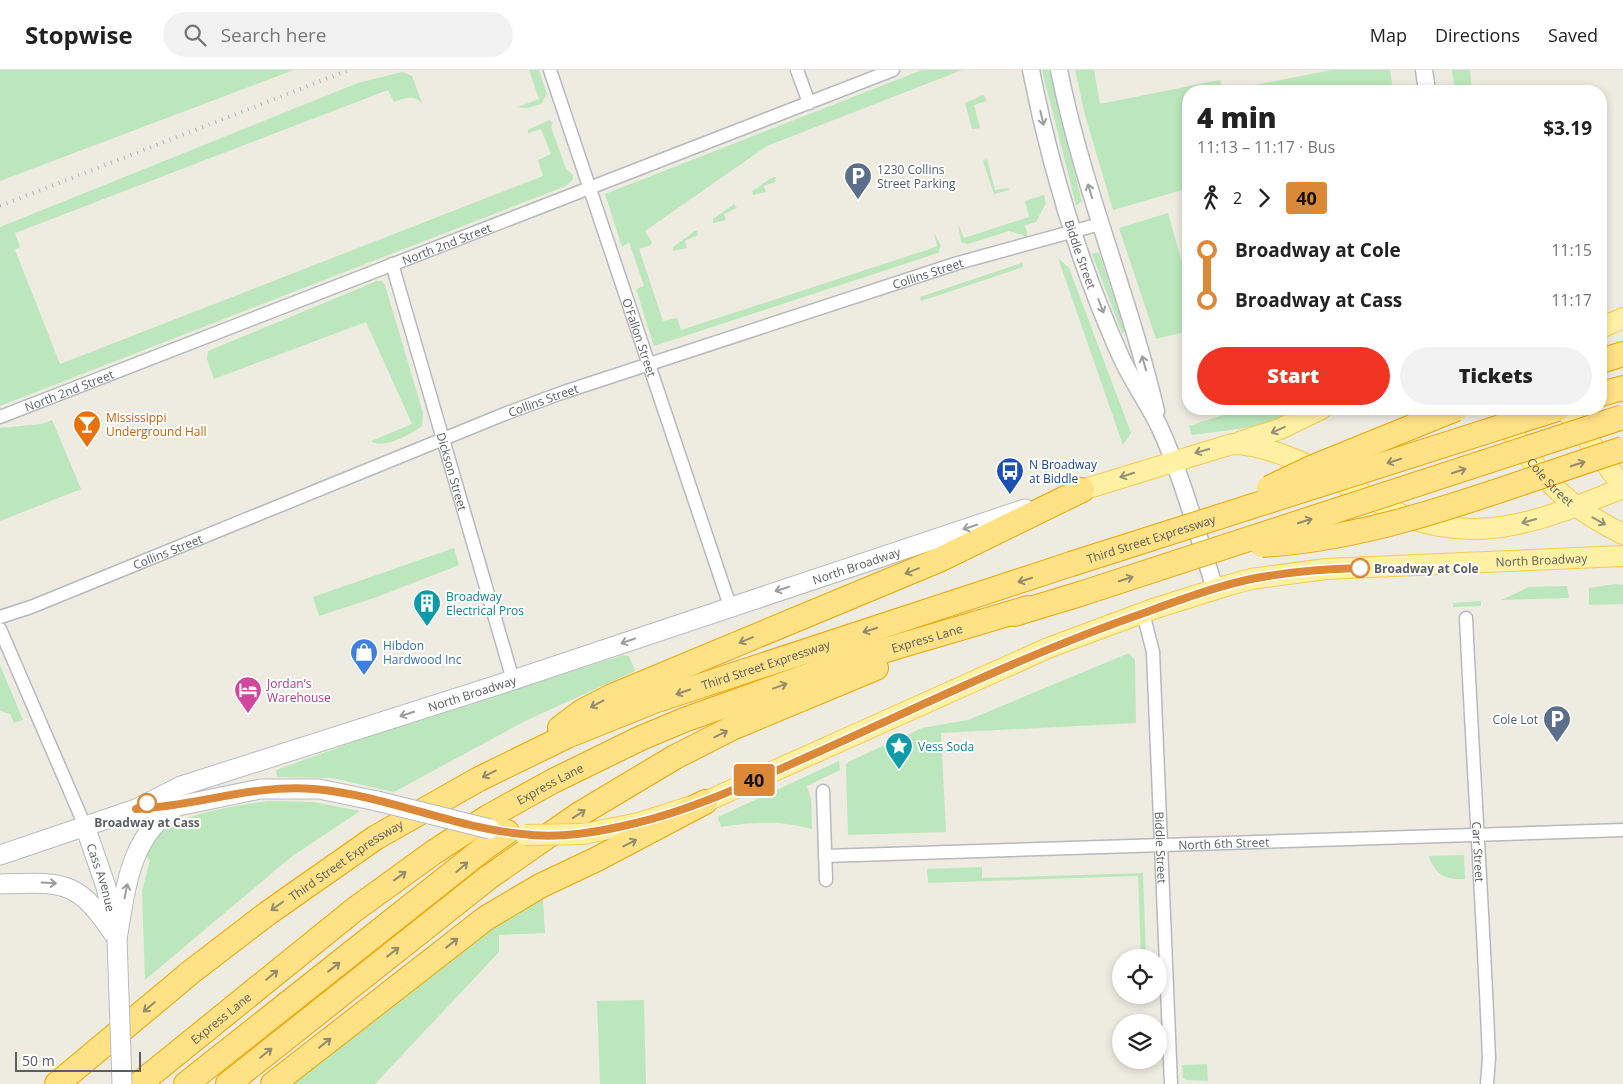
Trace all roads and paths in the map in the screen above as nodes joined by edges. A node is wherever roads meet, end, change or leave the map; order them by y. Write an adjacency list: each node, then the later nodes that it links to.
1 (550, 70): 9 (street, O'Fallon Street)
2 (797, 70): 8 (street)
3 (893, 70): 8 (street, North 2nd Street)
4 (1031, 70): 11 (street, Biddle Street, one-way to 11)
5 (1059, 70): 10 (street, Biddle Street, one-way to 5)
6 (1424, 70): 7 (street)
7 (1426, 85)
8 (809, 103): 9 (street, North 2nd Street)
9 (591, 187): 12 (street, North 2nd Street); 18 (street, O'Fallon Street)
10 (1100, 224): 11 (street, Collins Street); 28 (street, Biddle Street, one-way to 10)
11 (1074, 232): 18 (street, Collins Street); 28 (street, Biddle Street, one-way to 28)
12 (392, 264): 27 (street, North 2nd Street); 29 (street, Dickson Street)
13 (1607, 318): 14 (main road)
14 (1623, 318): 15 (main road)
15 (1607, 325)
16 (1623, 354): 17 (highway)
17 (1607, 359)
18 (648, 364): 29 (street, Collins Street); 41 (street, O'Fallon Street)
19 (1623, 388): 20 (highway)
20 (1607, 392)
21 (1308, 415): 30 (main road, one-way to 30)
22 (1441, 415): 36 (highway, bridge)
23 (1503, 415): 35 (main road, Cole Street)
24 (1538, 415): 36 (highway, Third Street Expressway, one-way to 36, bridge)
25 (1570, 415): 33 (main road)
26 (1623, 417): 38 (highway, one-way to 26, bridge)
27 (0, 418)
28 (1159, 428): 32 (street, Biddle Street)
29 (444, 439): 44 (street, Collins Street); 47 (street, Dickson Street)
30 (1232, 444): 32 (main road, North Broadway, one-way to 32); 35 (main road, North Broadway, one-way to 30)
31 (1623, 449): 38 (highway, one-way to 31, bridge)
32 (1172, 460): 34 (main road, North Broadway, one-way to 34); 40 (street, Biddle Street)
33 (1623, 488): 35 (main road, North Broadway)
34 (1082, 490): 41 (main road, North Broadway, one-way to 41); 48 (highway, one-way to 48)
35 (1576, 507): 37 (main road, Cole Street, one-way to 37)
36 (1198, 524): 48 (highway, Third Street Expressway, one-way to 48, bridge)
37 (1623, 534)
38 (1225, 547): 42 (highway, one-way to 38, bridge)
39 (1623, 556): 40 (main road, North Broadway)
40 (1215, 589): 43 (main road, North Broadway)
41 (730, 606): 47 (main road, North Broadway, one-way to 47)
42 (1028, 608): 65 (highway, Express Lane, one-way to 42); 67 (highway, one-way to 42)
43 (1142, 613): 50 (main road, North Broadway); 57 (street, Biddle Street)
44 (0, 617)
45 (1466, 618): 56 (street, Carr Street)
46 (0, 630): 53 (street, Cass Avenue)
47 (513, 680): 52 (main road, North Broadway, one-way to 52)
48 (532, 752): 63 (highway, Third Street Expressway, one-way to 63)
49 (823, 791): 59 (street)
50 (705, 802): 55 (main road, North Broadway, bridge); 68 (highway, one-way to 50)
51 (178, 806): 52 (main road, North Broadway); 55 (main road, North Broadway, bridge); 62 (main road, one-way to 51)
52 (136, 809): 53 (main road, North Broadway)
53 (85, 826): 58 (main road, North Broadway); 62 (main road, Cass Avenue)
54 (1623, 830): 56 (street, North 6th Street)
55 (507, 832): 66 (highway, one-way to 55)
56 (1477, 835): 57 (street, North 6th Street); 70 (street, Carr Street)
57 (1161, 846): 59 (street, North 6th Street); 69 (street, Biddle Street)
58 (0, 855)
59 (825, 856): 60 (street)
60 (826, 880)
61 (0, 884): 62 (main road, one-way to 62)
62 (117, 939): 64 (main road, Cass Avenue, bridge)
63 (57, 1084)
64 (122, 1084)
65 (139, 1084)
66 (186, 1084)
67 (228, 1084)
68 (273, 1084)
69 (1171, 1084)
70 (1487, 1084)

